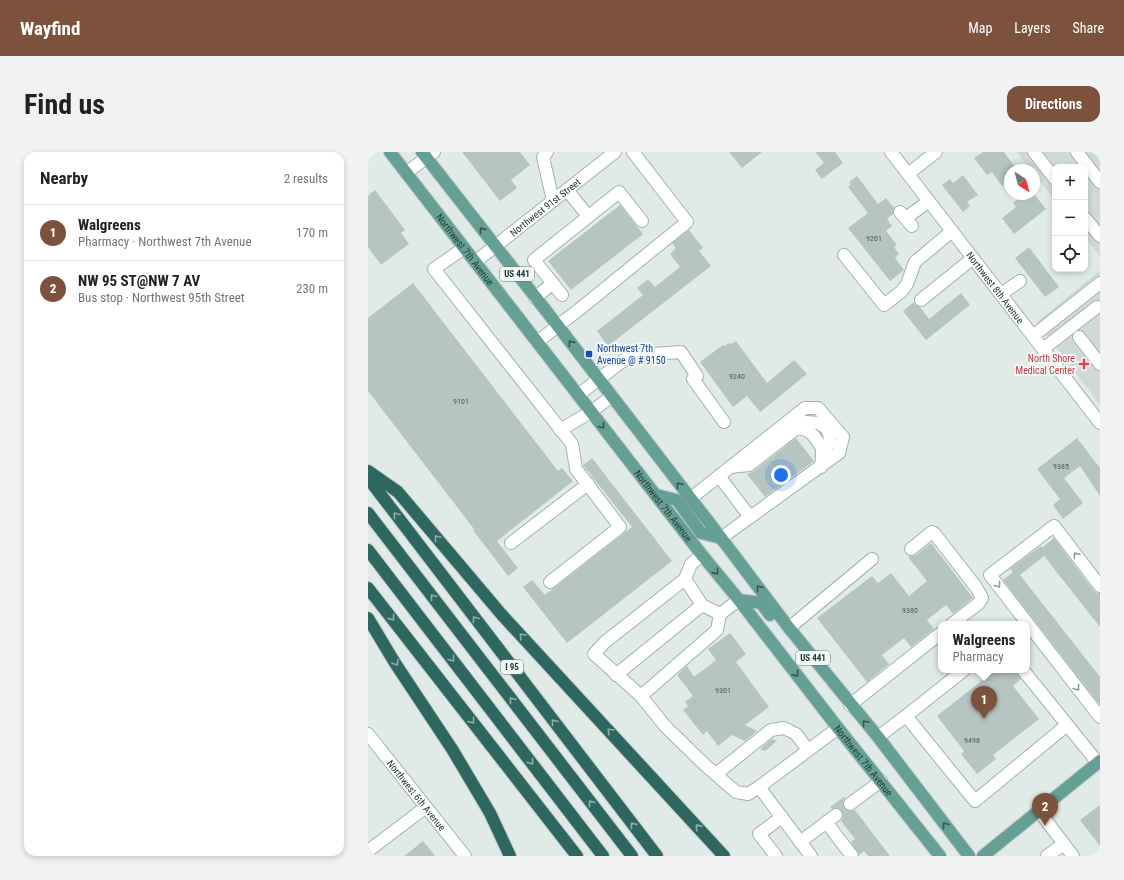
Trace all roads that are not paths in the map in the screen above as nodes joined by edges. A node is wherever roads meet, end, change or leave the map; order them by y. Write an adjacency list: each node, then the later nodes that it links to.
1 (390, 152): 11 (main road, Northwest 7th Avenue / US 441)
2 (547, 152): 17 (street)
3 (615, 152): 15 (street, Northwest 91st Street)
4 (633, 152): 37 (street)
5 (891, 152): 12 (street, Northwest 8th Avenue)
6 (936, 152): 12 (street)
7 (1034, 152): 13 (street)
8 (1076, 152): 10 (street)
9 (427, 154): 11 (street); 24 (main road, US 441, one-way to 9)
10 (1092, 170): 14 (street)
11 (406, 173): 25 (main road, Northwest 7th Avenue / US 441)
12 (908, 174): 16 (street, Northwest 8th Avenue)
13 (1052, 175)
14 (1100, 182)
15 (567, 190): 17 (street, Northwest 91st Street); 18 (street)
16 (929, 200): 19 (street); 22 (street, Northwest 8th Avenue)
17 (553, 201): 24 (street, Northwest 91st Street)
18 (588, 216): 20 (street); 30 (street)
19 (906, 219)
20 (642, 221)
21 (1088, 222): 23 (street)
22 (952, 231): 26 (street); 27 (street, Northwest 8th Avenue)
23 (1100, 236)
24 (496, 247): 28 (street, Northwest 91st Street); 34 (main road, US 441)
25 (464, 248): 28 (main road, Northwest 7th Avenue / US 441); 49 (street)
26 (844, 255)
27 (973, 258): 32 (street, Northwest 8th Avenue); 35 (street)
28 (475, 262): 40 (main road, Northwest 7th Avenue / US 441)
29 (1020, 280): 32 (street)
30 (553, 283): 33 (street); 34 (street)
31 (1100, 283): 38 (street)
32 (1001, 294): 38 (street, Northwest 8th Avenue)
33 (562, 295)
34 (535, 298): 37 (main road, US 441)
35 (922, 300)
36 (1097, 307): 41 (street)
37 (558, 326): 40 (street); 43 (main road, US 441, one-way to 37)
38 (1033, 336): 41 (street, Northwest 8th Avenue)
39 (1079, 337): 42 (street)
40 (537, 342): 44 (main road, Northwest 7th Avenue / US 441)
41 (1043, 349): 48 (street, Northwest 8th Avenue)
42 (1100, 364)
43 (599, 379): 44 (street); 45 (main road, US 441); 47 (street)
44 (578, 394): 46 (main road, Northwest 7th Avenue / US 441)
45 (612, 396): 46 (street); 57 (main road, US 441, one-way to 45)
46 (591, 412): 49 (street); 56 (main road, Northwest 7th Avenue / US 441, one-way to 56)
47 (724, 422)
48 (1100, 423)
49 (560, 430): 55 (street)
50 (821, 462): 51 (street); 51 (street); 59 (street)
51 (730, 467): 53 (street)
52 (368, 471): 111 (highway, one-way to 52)
53 (719, 476): 57 (street); 59 (street)
54 (368, 478): 110 (highway, I 95, one-way to 54)
55 (588, 484): 61 (street); 67 (street)
56 (656, 495): 60 (main road); 64 (main road, Northwest 7th Avenue / US 441)
57 (690, 498): 60 (main road, US 441)
58 (368, 513): 109 (highway, one-way to 58)
59 (750, 517): 60 (street)
60 (721, 538): 77 (main road, US 441, one-way to 60)
61 (511, 543)
62 (911, 548): 74 (street)
63 (368, 550): 108 (highway, one-way to 108)
64 (702, 555): 66 (street); 70 (main road, Northwest 7th Avenue / US 441, one-way to 70)
65 (872, 559): 77 (street)
66 (685, 579): 71 (street); 82 (street)
67 (550, 582)
68 (1100, 586): 75 (street, one-way to 75)
69 (368, 588): 107 (highway, one-way to 107)
70 (738, 600): 72 (street); 79 (main road); 88 (main road, Northwest 7th Avenue / US 441, one-way to 88)
71 (702, 605): 72 (street); 82 (street)
72 (720, 614): 83 (street)
73 (368, 618): 106 (highway, one-way to 106)
74 (956, 621)
75 (1026, 621)
76 (1030, 627): 86 (street, one-way to 86)
77 (789, 628): 79 (main road, US 441)
78 (938, 635): 84 (street)
79 (822, 669): 84 (main road, US 441)
80 (960, 673): 85 (street)
81 (1025, 673): 87 (street)
82 (616, 675): 83 (street)
83 (641, 696): 93 (street)
84 (850, 705): 90 (main road, US 441, one-way to 84)
85 (906, 716): 87 (street); 90 (street)
86 (1100, 717)
87 (1067, 725): 92 (street)
88 (838, 728): 91 (street); 94 (main road, Northwest 7th Avenue / US 441)
89 (368, 734): 97 (street, Northwest 6th Avenue)
90 (878, 737): 115 (main road, US 441, one-way to 90)
91 (808, 750): 93 (street); 95 (street)
92 (1099, 762): 98 (main road)
93 (716, 774): 95 (street)
94 (881, 781): 96 (street); 114 (main road, Northwest 7th Avenue / US 441)
95 (759, 787): 100 (street)
96 (850, 804)
97 (426, 807): 103 (street); 105 (street, Northwest 6th Avenue)
98 (1039, 811): 102 (street); 116 (main road)
99 (836, 815): 101 (street)
100 (782, 817): 104 (street); 112 (street)
101 (826, 822): 104 (street); 113 (street)
102 (1064, 844): 117 (street); 118 (street)
103 (368, 851)
104 (804, 851)
105 (465, 856)
106 (510, 856)
107 (576, 856)
108 (603, 856)
109 (632, 856)
110 (657, 856)
111 (724, 856)
112 (776, 856)
113 (852, 856)
114 (940, 856)
115 (969, 856)
116 (983, 856)
117 (1047, 856)
118 (1073, 856)

